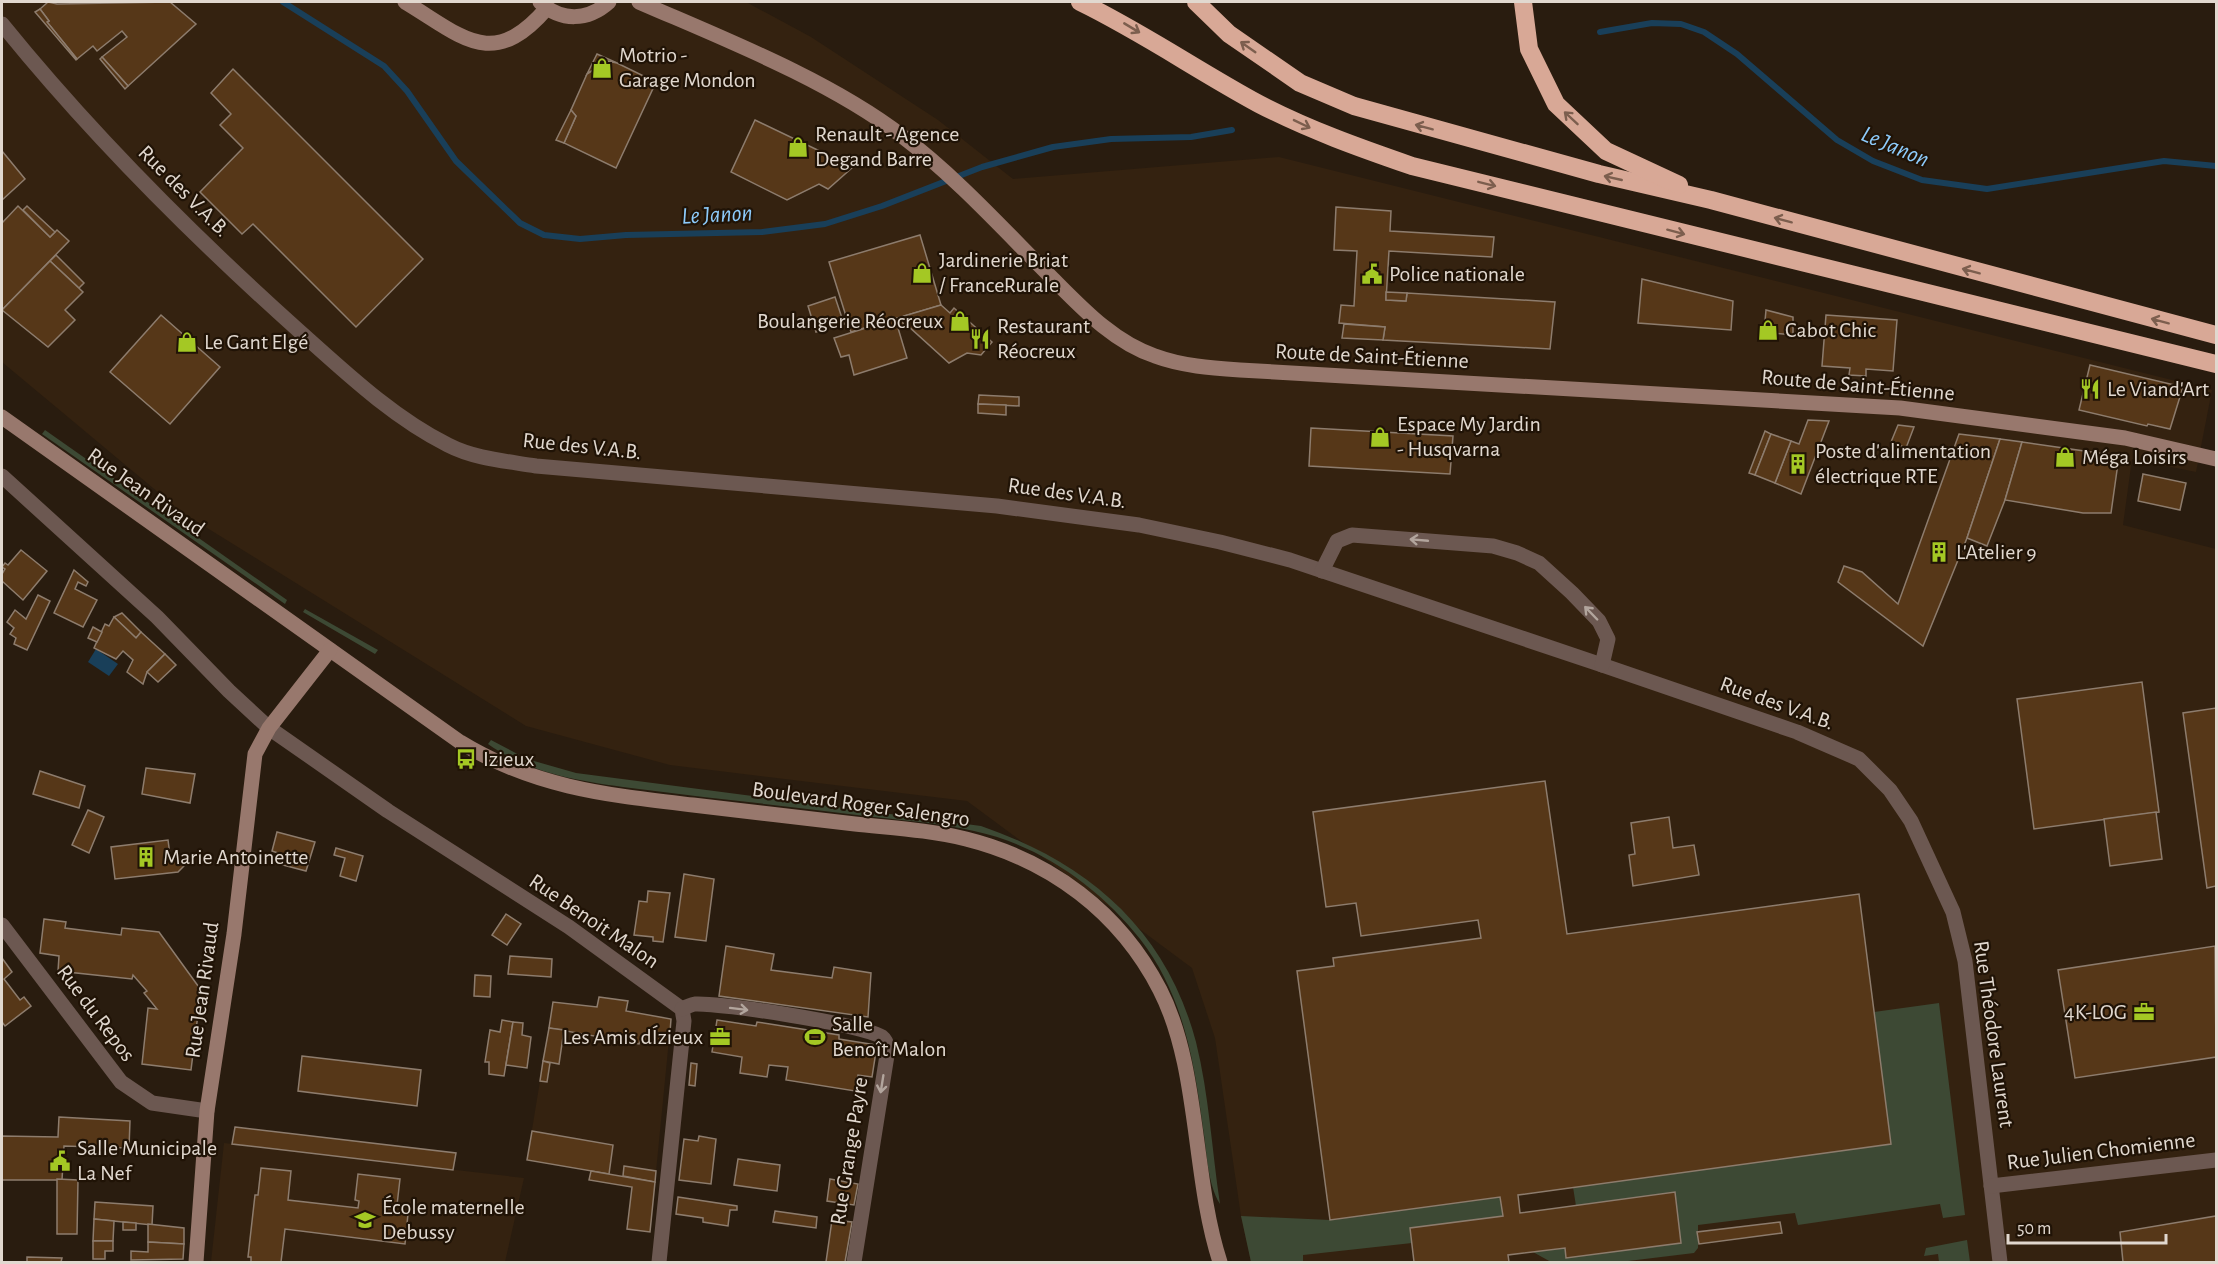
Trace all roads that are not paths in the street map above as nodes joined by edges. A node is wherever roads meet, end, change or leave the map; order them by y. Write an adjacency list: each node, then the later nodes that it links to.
1 (405, 2): 7 (street)
2 (609, 2): 7 (street)
3 (639, 2): 13 (street, Route de Saint-Étienne)
4 (1080, 2): 11 (highway, one-way to 11)
5 (1196, 2): 9 (highway, one-way to 5)
6 (1523, 2): 9 (highway, one-way to 6)
7 (543, 5)
8 (2, 24): 15 (street, Rue des V.A.B.)
9 (1711, 200): 10 (highway, one-way to 9)
10 (2217, 335)
11 (2217, 364)
12 (2, 417): 16 (street, Rue Jean Rivaud)
13 (2217, 459)
14 (2, 476): 18 (street)
15 (1322, 571): 17 (street, Rue des V.A.B.); 17 (street, one-way to 15)
16 (330, 650): 18 (street, Rue Jean Rivaud); 28 (street, Boulevard Roger Salengro)
17 (1602, 665): 19 (street, Rue des V.A.B.)
18 (269, 728): 21 (street, Rue Benoit Malon); 22 (street, Rue Jean Rivaud)
19 (1911, 821): 24 (street, Rue Théodore Laurent)
20 (2, 925): 22 (street, Rue du Repos)
21 (682, 1009): 26 (street); 27 (street, Rue Grange Payre, one-way to 27)
22 (207, 1111): 25 (street, Rue Jean Rivaud)
23 (2217, 1160): 24 (street, Rue Julien Chomienne)
24 (1991, 1186): 29 (street, Rue Théodore Laurent)
25 (196, 1263)
26 (659, 1263)
27 (854, 1263)
28 (1220, 1263)
29 (2000, 1263)

